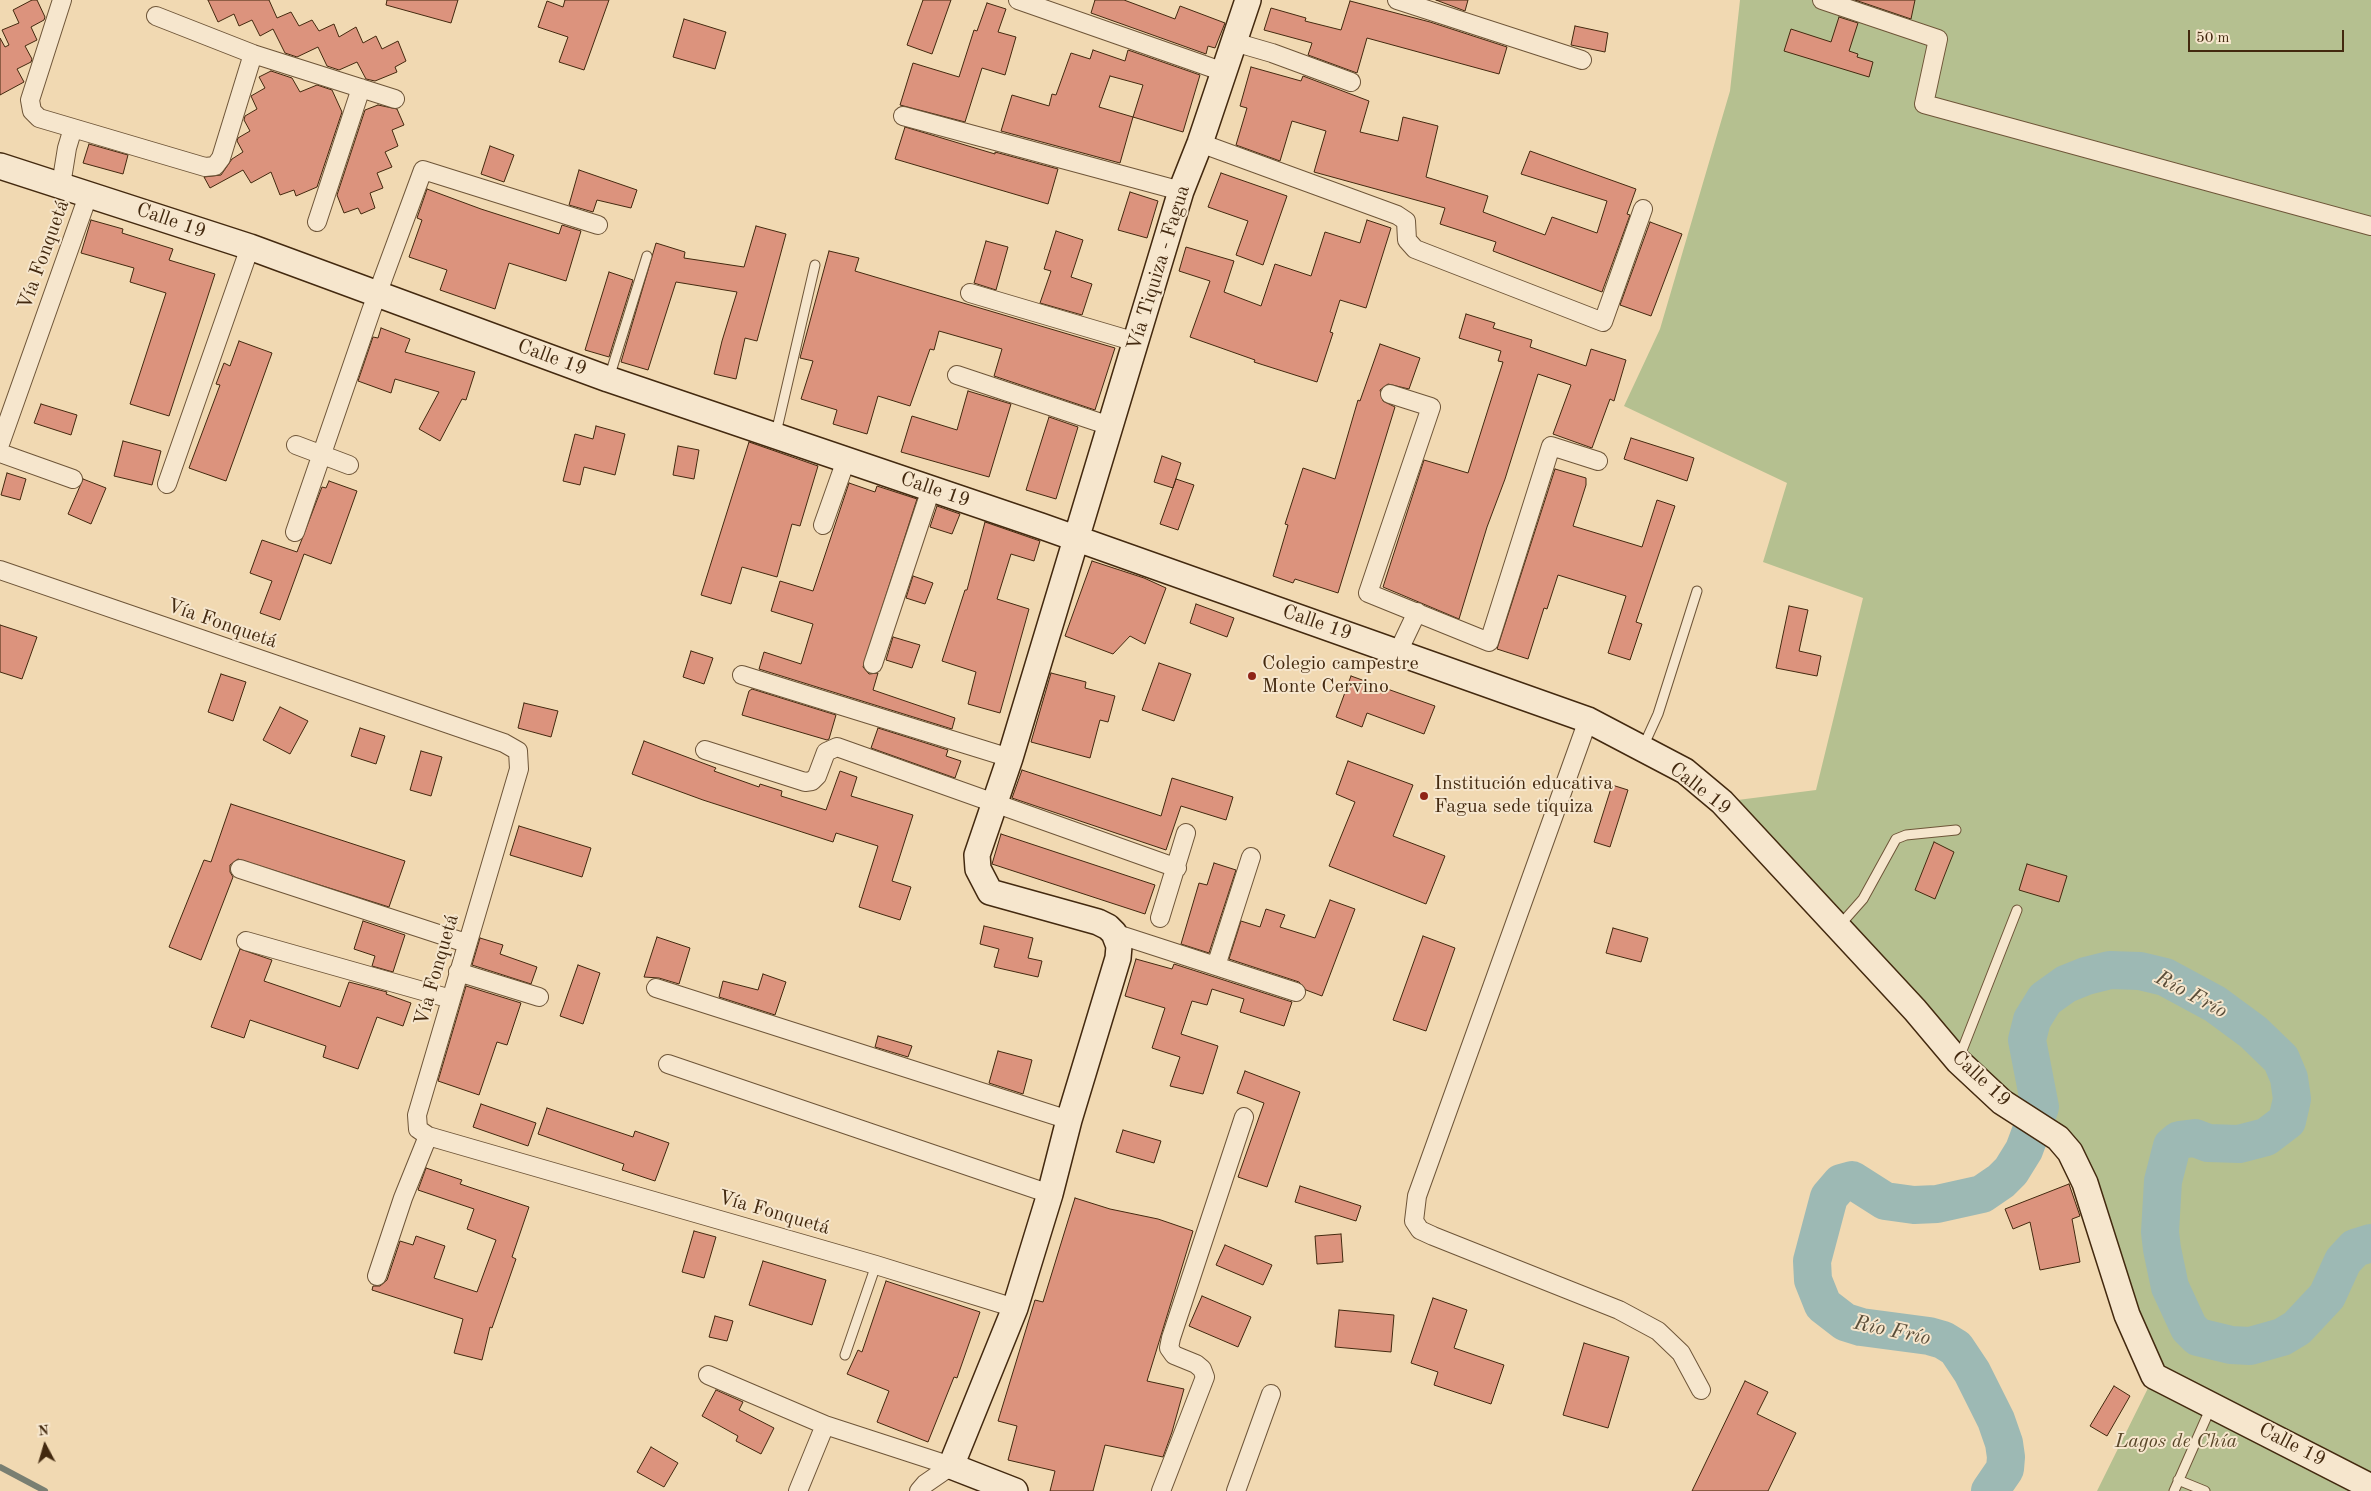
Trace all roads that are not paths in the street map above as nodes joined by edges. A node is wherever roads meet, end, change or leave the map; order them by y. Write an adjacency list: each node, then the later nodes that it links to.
1 (62, 0): 15 (street)
2 (1018, 0): 10 (street)
3 (1248, 0): 7 (street, Vía Tiquiza - Fagua)
4 (1397, 0): 9 (street)
5 (1822, 0): 24 (street)
6 (156, 16): 8 (street)
7 (1234, 42): 10 (street, Vía Tiquiza - Fagua); 11 (street)
8 (253, 54): 12 (street); 15 (street)
9 (1582, 60)
10 (1224, 72): 16 (street, Vía Tiquiza - Fagua)
11 (1351, 82)
12 (361, 88): 13 (street); 22 (street)
13 (395, 99)
14 (903, 116): 19 (street)
15 (73, 128): 18 (street)
16 (1200, 143): 19 (street, Vía Tiquiza - Fagua); 21 (street)
17 (0, 166): 18 (street, Calle 19)
18 (61, 185): 20 (street, Calle 19)
19 (1181, 191): 30 (street, Vía Tiquiza - Fagua)
20 (88, 193): 25 (street, Calle 19); 35 (street, Vía Fonquetá)
21 (1643, 209)
22 (317, 222)
23 (598, 225): 28 (street)
24 (2371, 226)
25 (250, 247): 28 (street, Calle 19); 44 (street)
26 (647, 256): 32 (lane)
27 (815, 266): 36 (lane)
28 (378, 293): 32 (street, Calle 19); 39 (street)
29 (970, 293): 30 (street)
30 (1136, 342): 34 (street, Vía Tiquiza - Fagua)
31 (957, 375): 34 (street)
32 (608, 379): 36 (street, Calle 19)
33 (1390, 394): 51 (street)
34 (1110, 426): 48 (street, Vía Tiquiza - Fagua)
35 (1, 435)
36 (776, 436): 40 (street, Calle 19)
37 (296, 445): 39 (street)
38 (0, 453): 43 (street)
39 (322, 454): 42 (street); 47 (street)
40 (846, 460): 45 (street, Calle 19); 46 (street)
41 (1598, 461): 51 (street)
42 (349, 465)
43 (72, 479)
44 (166, 484)
45 (931, 489): 48 (street, Calle 19); 53 (street)
46 (823, 525)
47 (295, 532)
48 (1076, 538): 52 (street, Calle 19); 58 (street, Vía Tiquiza - Fagua)
49 (0, 570): 70 (street, Vía Fonquetá)
50 (1697, 591): 57 (lane)
51 (1417, 612): 52 (street)
52 (1398, 652): 55 (street, Calle 19)
53 (873, 664)
54 (742, 675): 58 (street)
55 (1588, 720): 57 (street, Calle 19); 88 (street)
56 (705, 750): 59 (street)
57 (1642, 750): 67 (street, Calle 19)
58 (1010, 758): 59 (street, Vía Tiquiza - Fagua)
59 (995, 805): 63 (street); 68 (street, Vía Tiquiza - Fagua)
60 (1956, 830): 67 (lane)
61 (1186, 834): 63 (street)
62 (1251, 856): 71 (street)
63 (1177, 868): 66 (street)
64 (240, 869): 70 (street)
65 (2017, 910): 77 (lane)
66 (1160, 918)
67 (1838, 927): 77 (street, Calle 19)
68 (1114, 933): 71 (street); 80 (street)
69 (246, 941): 76 (street)
70 (466, 943): 72 (street, Vía Fonquetá)
71 (1216, 966): 74 (street)
72 (458, 972): 75 (street); 76 (street, Vía Fonquetá)
73 (656, 988): 80 (street)
74 (1296, 992)
75 (539, 998)
76 (451, 999): 81 (street, Vía Fonquetá)
77 (1958, 1061): 90 (street, Calle 19)
78 (668, 1064): 82 (street)
79 (1244, 1117): 98 (street)
80 (1069, 1120): 82 (street)
81 (428, 1136): 83 (street, Vía Fonquetá); 84 (street)
82 (1050, 1194): 85 (street)
83 (876, 1265): 85 (street, Vía Fonquetá); 86 (lane)
84 (377, 1276)
85 (1015, 1308): 92 (street)
86 (845, 1355)
87 (708, 1375): 91 (street)
88 (1700, 1390)
89 (1271, 1394): 99 (street)
90 (2211, 1406): 93 (lane); 94 (street, Calle 19)
91 (826, 1425): 92 (street); 95 (street)
92 (951, 1466): 96 (street); 97 (street)
93 (2178, 1480): 100 (lane); 101 (lane)
94 (2371, 1487)
95 (798, 1491)
96 (920, 1491)
97 (1016, 1491)
98 (1162, 1491)
99 (1236, 1491)
100 (2174, 1491)
101 (2205, 1491)

